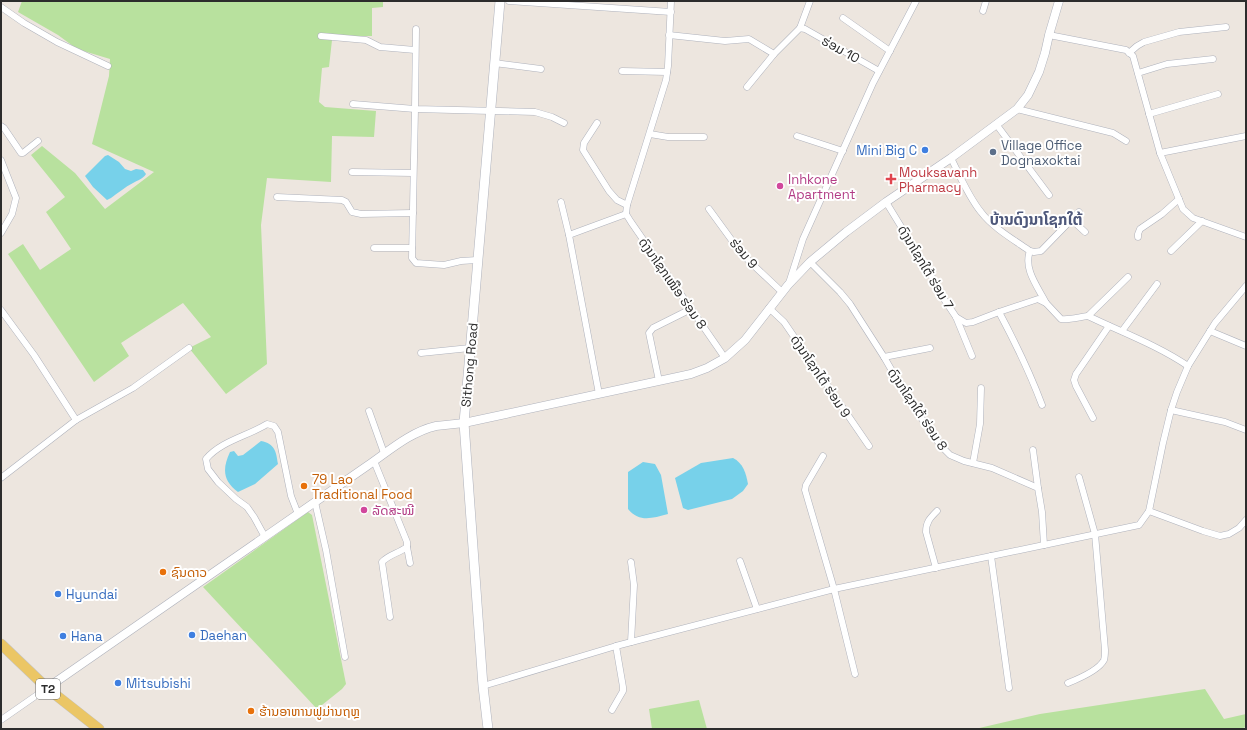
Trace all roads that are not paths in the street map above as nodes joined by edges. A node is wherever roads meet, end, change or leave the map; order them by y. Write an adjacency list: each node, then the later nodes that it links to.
1 (500, 1): 25 (main road, Sithong Road)
2 (509, 1): 8 (street)
3 (671, 1): 12 (street)
4 (810, 1): 15 (street)
5 (906, 1): 9 (street)
6 (986, 1): 11 (street)
7 (1059, 1): 18 (street)
8 (595, 4): 12 (street)
9 (914, 4): 21 (street)
10 (1, 7): 26 (street)
11 (982, 11)
12 (671, 12): 17 (street)
13 (843, 18): 21 (street)
14 (1226, 27): 22 (street)
15 (801, 28): 23 (street); 29 (street, ຮ່ອມ 10)
16 (416, 29): 20 (street)
17 (670, 35): 23 (street); 30 (street)
18 (1049, 35): 22 (street); 36 (street)
19 (321, 36): 20 (street)
20 (415, 50): 35 (street)
21 (890, 51): 29 (street)
22 (1129, 53): 31 (street)
23 (774, 54): 32 (street)
24 (1213, 59): 31 (street)
25 (494, 63): 27 (street); 37 (main road, Sithong Road)
26 (108, 66)
27 (541, 69)
28 (622, 71): 30 (street)
29 (879, 71): 49 (street)
30 (667, 72): 43 (street)
31 (1138, 72): 38 (street)
32 (747, 88)
33 (1218, 94): 38 (street)
34 (353, 104): 35 (street)
35 (416, 109): 37 (street); 54 (street)
36 (1017, 109): 41 (street); 48 (street)
37 (491, 111): 39 (street); 76 (main road, Sithong Road)
38 (1149, 114): 50 (street)
39 (564, 123)
40 (598, 123): 60 (street)
41 (996, 124): 51 (street); 55 (street)
42 (1, 126): 47 (street)
43 (650, 134): 46 (street); 60 (street)
44 (797, 136): 49 (street)
45 (1246, 136): 50 (street)
46 (704, 137)
47 (38, 141)
48 (1126, 141)
49 (843, 151): 80 (street)
50 (1160, 153): 57 (street)
51 (951, 158): 59 (street); 74 (street)
52 (1, 160): 68 (street)
53 (352, 172): 54 (street)
54 (413, 173): 63 (street)
55 (1049, 195)
56 (277, 197): 63 (street)
57 (1179, 199): 66 (street); 70 (street)
58 (561, 202): 69 (street)
59 (886, 202): 77 (street); 91 (street, ດົງນາໂຊກໃຕ້ ຮ່ອມ 7)
60 (626, 205): 64 (street)
61 (709, 209): 82 (street, ຮ່ອມ 9)
62 (1080, 212): 65 (street)
63 (413, 213): 73 (street)
64 (626, 214): 69 (street); 87 (street, ດົງນາໂຊກເໜືອ ຮ່ອມ 8)
65 (1072, 220): 67 (street); 74 (street)
66 (1202, 221): 71 (street); 75 (street)
67 (1085, 232)
68 (1, 233)
69 (569, 235): 106 (street)
70 (1138, 237)
71 (1246, 237)
72 (374, 248): 73 (street)
73 (412, 248): 76 (street)
74 (1030, 251): 85 (street)
75 (1171, 251)
76 (477, 260): 97 (main road, Sithong Road)
77 (810, 262): 80 (street); 101 (street, ດົງນາໂຊກໃຕ້ ຮ່ອມ 8)
78 (1128, 278): 90 (street)
79 (1157, 284): 94 (street)
80 (788, 285): 82 (street)
81 (1246, 286): 83 (street)
82 (782, 292): 86 (street)
83 (1239, 294): 84 (street); 93 (street)
84 (1246, 297)
85 (1046, 303): 89 (street, ດົງນາໂຊກໃຕ້ ຮ່ອມ 7); 90 (street)
86 (769, 308): 102 (street); 114 (street, ດົງນາໂຊກໄຕ້ ຮ່ອມ 9)
87 (691, 309): 102 (street, ດົງນາໂຊກເໜືອ ຮ່ອມ 8); 104 (street)
88 (1, 310): 111 (street)
89 (999, 312): 91 (street, ດົງນາໂຊກໃຕ້ ຮ່ອມ 7); 107 (street)
90 (1088, 316): 92 (street)
91 (956, 317): 100 (street)
92 (1109, 326): 94 (street); 110 (street)
93 (1210, 331): 95 (street); 103 (street)
94 (1122, 332): 103 (street)
95 (1246, 346)
96 (189, 348): 111 (street)
97 (470, 348): 99 (street); 112 (main road, Sithong Road)
98 (930, 348): 101 (street)
99 (421, 353)
100 (972, 356)
101 (884, 357): 119 (street, ດົງນາໂຊກໃຕ້ ຮ່ອມ 8)
102 (725, 358): 104 (street)
103 (1188, 366): 109 (street)
104 (659, 381): 106 (street)
105 (981, 388): 119 (street)
106 (599, 394): 112 (street)
107 (1042, 405)
108 (369, 410): 116 (street)
109 (1171, 410): 113 (street); 125 (street)
110 (1093, 418)
111 (76, 420): 121 (street)
112 (464, 423): 116 (street); 146 (main road, Sithong Road)
113 (1246, 430)
114 (869, 446)
115 (1033, 450): 122 (street)
116 (384, 453): 118 (street)
117 (823, 456): 137 (street)
118 (374, 461): 123 (street); 131 (street)
119 (973, 463): 122 (street, ດົງນາໂຊກໃຕ້ ຮ່ອມ 8)
120 (1078, 477): 128 (street)
121 (1, 478)
122 (1038, 488): 130 (street)
123 (315, 502): 126 (street); 143 (street)
124 (937, 511): 136 (street)
125 (1150, 511): 127 (street); 128 (street)
126 (298, 514): 129 (street); 129 (street)
127 (1246, 520)
128 (1095, 534): 130 (street); 145 (street)
129 (265, 537): 147 (street)
130 (1044, 545): 132 (street)
131 (407, 547): 135 (street); 139 (street)
132 (991, 556): 136 (street); 148 (street)
133 (740, 561): 138 (street)
134 (631, 562): 140 (street)
135 (410, 563)
136 (936, 568): 137 (street)
137 (834, 589): 138 (street); 144 (street)
138 (757, 609): 140 (street)
139 (390, 618)
140 (631, 642): 142 (street)
141 (1, 644): 147 (main road, T2)
142 (616, 646): 146 (street); 149 (street)
143 (345, 657)
144 (855, 674)
145 (1068, 683)
146 (484, 686): 152 (main road, Sithong Road)
147 (47, 688): 150 (street); 151 (main road, T2)
148 (1009, 688)
149 (612, 710)
150 (1, 720)
151 (99, 729)
152 (488, 729)

